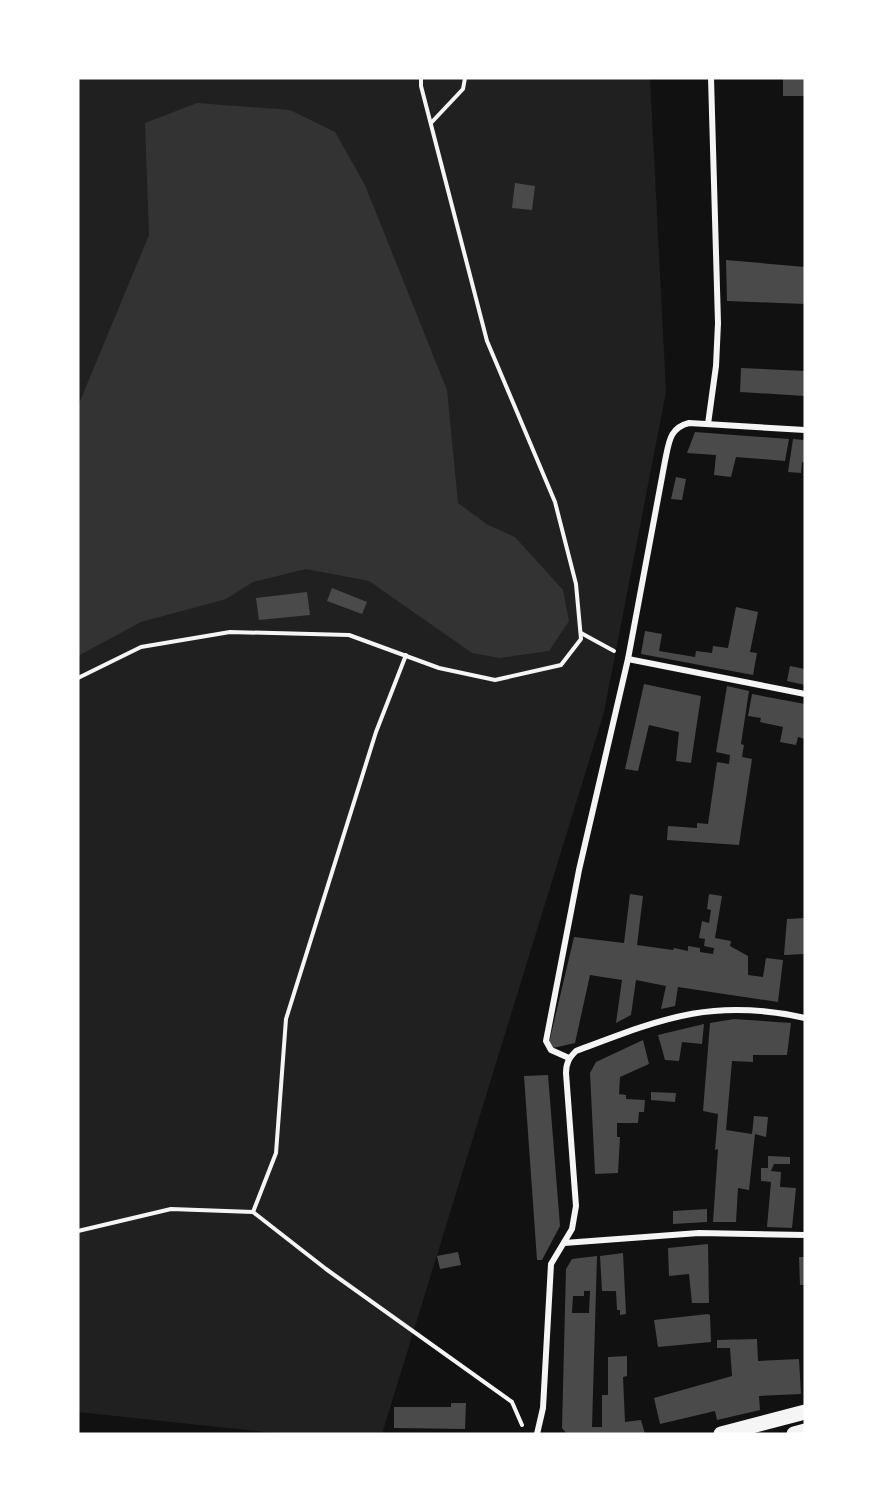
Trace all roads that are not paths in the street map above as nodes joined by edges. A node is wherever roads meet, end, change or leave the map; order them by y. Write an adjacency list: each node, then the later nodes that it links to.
1 (711, 78): 2 (street)
2 (708, 424): 3 (street); 4 (street)
3 (805, 430)
4 (628, 659): 5 (street); 7 (street)
5 (805, 694)
6 (805, 1018): 7 (street)
7 (569, 1058): 9 (street)
8 (805, 1235): 9 (street)
9 (564, 1243): 12 (street)
10 (805, 1412): 13 (main road)
11 (805, 1431): 14 (main road)
12 (537, 1434)
13 (721, 1434)
14 (794, 1434)

